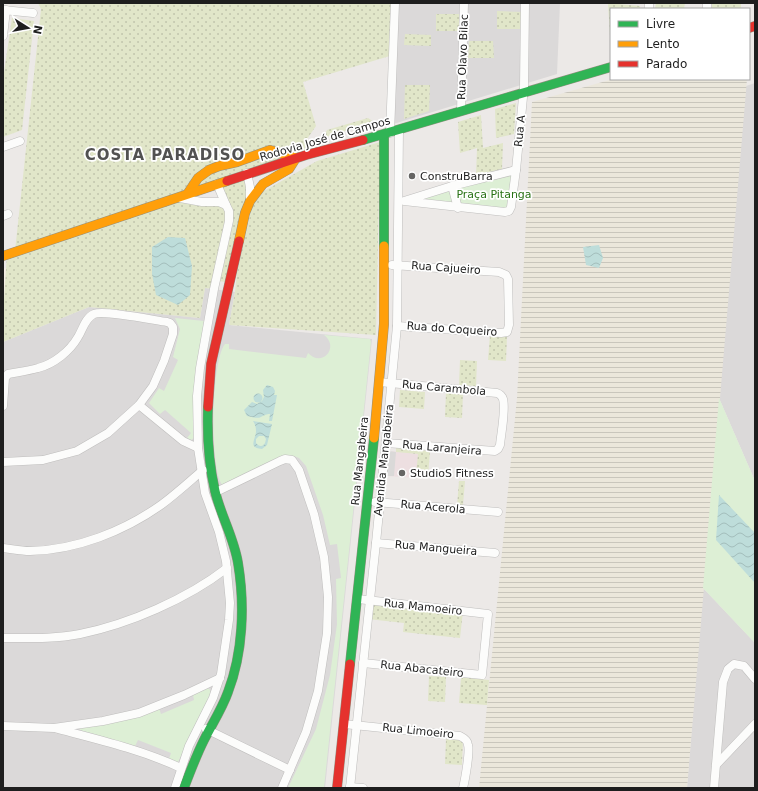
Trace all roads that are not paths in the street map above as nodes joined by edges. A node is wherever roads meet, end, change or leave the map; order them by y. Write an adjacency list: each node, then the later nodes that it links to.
1 (395, 3): 10 (street, Avenida Mangabeira)
2 (464, 3): 9 (street, Rua Olavo Bilac)
3 (525, 3): 8 (street, Rua A)
4 (5, 10): 5 (street); 6 (street)
5 (33, 13)
6 (3, 36)
7 (610, 68): 8 (street, Rodovia José de Campos)
8 (524, 92): 9 (street, Rodovia José de Campos); 16 (street, Rua A)
9 (461, 111): 10 (street, Rodovia José de Campos)
10 (391, 133): 13 (street, Rodovia José de Campos); 23 (street, Avenida Mangabeira); 27 (street, Rua Mangabeira)
11 (20, 141): 12 (street)
12 (3, 147)
13 (296, 158): 14 (street); 17 (street, Rodovia José de Campos); 22 (street)
14 (237, 162): 15 (street); 17 (street)
15 (219, 166): 18 (street); 20 (street)
16 (516, 170): 19 (street); 25 (street)
17 (247, 173): 18 (street, Rodovia José de Campos); 22 (street)
18 (217, 184): 20 (street, Rodovia José de Campos); 24 (street)
19 (452, 186): 23 (street); 25 (street)
20 (188, 193): 21 (street, Rodovia José de Campos)
21 (175, 198): 24 (street); 26 (street, Rodovia José de Campos)
22 (250, 201): 30 (street)
23 (401, 202): 25 (street); 28 (street, Avenida Mangabeira)
24 (226, 205): 29 (street)
25 (458, 208)
26 (3, 256)
27 (385, 264): 28 (street, Rua Cajueiro); 35 (street, Rua Mangabeira)
28 (396, 265): 31 (street, Avenida Mangabeira); 34 (street, Rua Cajueiro)
29 (216, 280): 30 (street); 32 (street)
30 (230, 282): 33 (street)
31 (397, 326): 34 (street, Rua do Coqueiro); 36 (street, Avenida Mangabeira)
32 (208, 327): 33 (street); 40 (street)
33 (219, 330): 43 (street)
34 (507, 332)
35 (380, 382): 36 (street, Rua Carambola); 46 (street, Rua Mangabeira)
36 (392, 384): 39 (street, Avenida Mangabeira); 41 (street, Rua Carambola)
37 (139, 405): 38 (street); 40 (street); 42 (street)
38 (3, 406)
39 (386, 443): 41 (street, Rua Laranjeira); 47 (street, Avenida Mangabeira)
40 (198, 448): 44 (street)
41 (498, 449)
42 (3, 462)
43 (210, 464): 44 (street); 45 (street)
44 (202, 471): 50 (street); 52 (street)
45 (216, 492): 55 (street); 71 (street)
46 (368, 501): 47 (street, Rua Acerola); 53 (street, Rua Mangabeira)
47 (380, 502): 48 (street, Rua Acerola); 49 (street, Avenida Mangabeira)
48 (498, 512)
49 (376, 543): 51 (street, Rua Mangueira); 54 (street, Avenida Mangabeira)
50 (3, 548)
51 (495, 553)
52 (227, 568): 56 (street); 57 (street)
53 (358, 599): 54 (street, Rua Mamoeiro); 62 (street, Rua Mangabeira)
54 (369, 601): 58 (street, Avenida Mangabeira); 59 (street, Rua Mamoeiro)
55 (241, 618): 56 (street); 68 (street)
56 (229, 620): 60 (street)
57 (3, 638)
58 (363, 663): 59 (street, Rua Abacateiro); 64 (street, Avenida Mangabeira)
59 (482, 675)
60 (220, 678): 66 (street); 67 (street)
61 (755, 679): 69 (street)
62 (344, 724): 64 (street, Rua Limoeiro); 76 (street, Rua Mangabeira)
63 (755, 724): 69 (street)
64 (357, 725): 72 (street, Avenida Mangabeira); 78 (street, Rua Limoeiro)
65 (3, 726): 67 (street)
66 (199, 726): 68 (street); 70 (street)
67 (54, 728): 70 (street)
68 (210, 730): 71 (street); 74 (street)
69 (716, 765): 79 (street)
70 (181, 768): 73 (street)
71 (290, 770): 75 (street)
72 (350, 787): 77 (street)
73 (175, 788)
74 (184, 788)
75 (282, 788)
76 (337, 788)
77 (363, 788)
78 (463, 788)
79 (714, 788)

